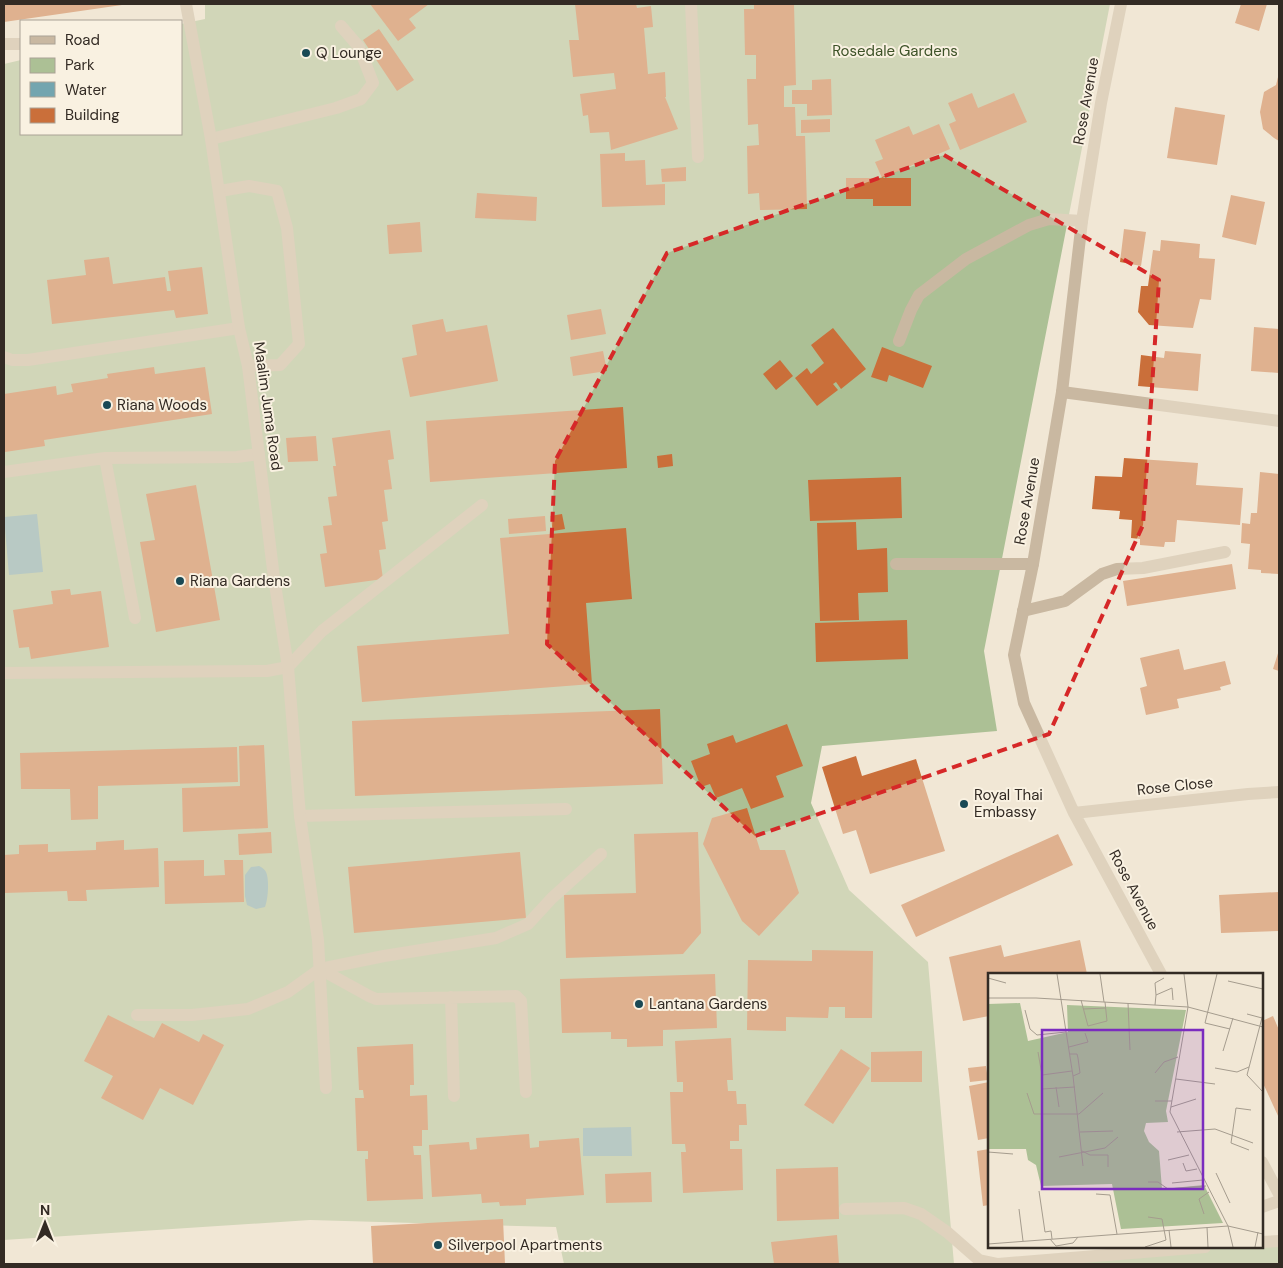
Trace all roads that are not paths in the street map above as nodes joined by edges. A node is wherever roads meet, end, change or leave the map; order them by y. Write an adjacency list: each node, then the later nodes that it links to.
1 (186, 4): 4 (street, Maalim Juma Road)
2 (691, 4): 9 (street)
3 (1121, 4): 11 (street, Rose Avenue)
4 (185, 21): 8 (street, Maalim Juma Road)
5 (341, 26): 8 (street)
6 (4, 44): 7 (street)
7 (20, 44)
8 (211, 139): 10 (street, Maalim Juma Road)
9 (698, 157)
10 (220, 192): 12 (street, Maalim Juma Road); 15 (street)
11 (1082, 220): 13 (street); 16 (street, Rose Avenue)
12 (239, 328): 14 (street); 15 (street, Maalim Juma Road)
13 (899, 341)
14 (4, 358)
15 (248, 366): 18 (street, Maalim Juma Road)
16 (1062, 392): 17 (street); 24 (street, Rose Avenue)
17 (1279, 421)
18 (259, 454): 19 (street); 27 (street, Maalim Juma Road)
19 (106, 458): 20 (street); 26 (street)
20 (4, 472)
21 (482, 505): 27 (street)
22 (1225, 552): 25 (street)
23 (896, 564): 24 (street)
24 (1033, 564): 25 (street, Rose Avenue)
25 (1023, 611): 31 (street, Rose Avenue)
26 (135, 618)
27 (288, 668): 28 (street); 32 (street, Maalim Juma Road)
28 (4, 673)
29 (1279, 792): 31 (street, Rose Close)
30 (566, 809): 32 (street)
31 (1074, 813): 35 (street, Rose Avenue)
32 (300, 816): 34 (street, Maalim Juma Road)
33 (601, 854): 34 (street)
34 (320, 969): 36 (street); 37 (street); 38 (street, Maalim Juma Road)
35 (1160, 973)
36 (450, 997): 39 (street); 40 (street)
37 (137, 1015)
38 (326, 1088)
39 (526, 1092)
40 (454, 1096)
41 (1263, 1164): 42 (street)
42 (1279, 1194)
43 (1279, 1201): 44 (street)
44 (1263, 1207)
45 (845, 1209): 48 (street)
46 (1279, 1241): 47 (street)
47 (1263, 1242)
48 (1193, 1248)

